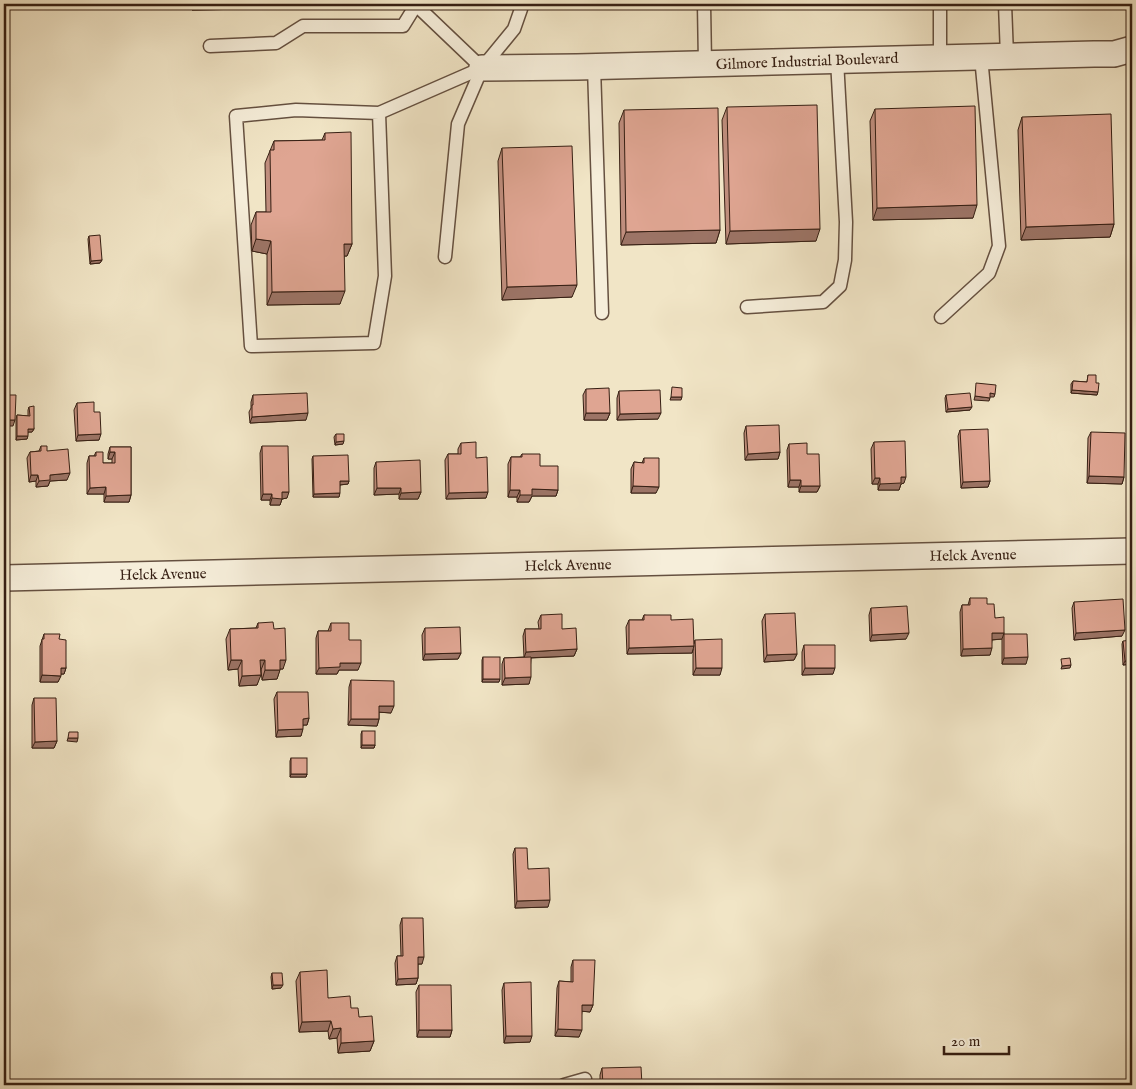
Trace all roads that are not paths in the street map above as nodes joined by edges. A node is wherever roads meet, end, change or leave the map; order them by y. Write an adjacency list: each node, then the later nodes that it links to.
1 (416, 4): 6 (lane); 14 (lane)
2 (521, 4): 14 (lane)
3 (704, 4): 12 (lane)
4 (940, 4): 10 (lane)
5 (1005, 4): 9 (lane)
6 (210, 46)
7 (1132, 49): 9 (street, Gilmore Industrial Boulevard)
8 (980, 56): 9 (street, Gilmore Industrial Boulevard); 10 (street, Gilmore Industrial Boulevard); 19 (lane)
9 (1006, 56)
10 (940, 58): 11 (street, Gilmore Industrial Boulevard)
11 (837, 60): 12 (street, Gilmore Industrial Boulevard); 17 (lane)
12 (705, 64): 13 (street, Gilmore Industrial Boulevard)
13 (594, 67): 14 (street, Gilmore Industrial Boulevard); 18 (lane)
14 (482, 68): 15 (lane); 16 (lane)
15 (379, 113): 15 (lane)
16 (445, 257)
17 (747, 307)
18 (602, 313)
19 (942, 317)
20 (1132, 551): 21 (street, Helck Avenue)
21 (4, 578)
22 (584, 1079): 23 (lane)
23 (564, 1085)

